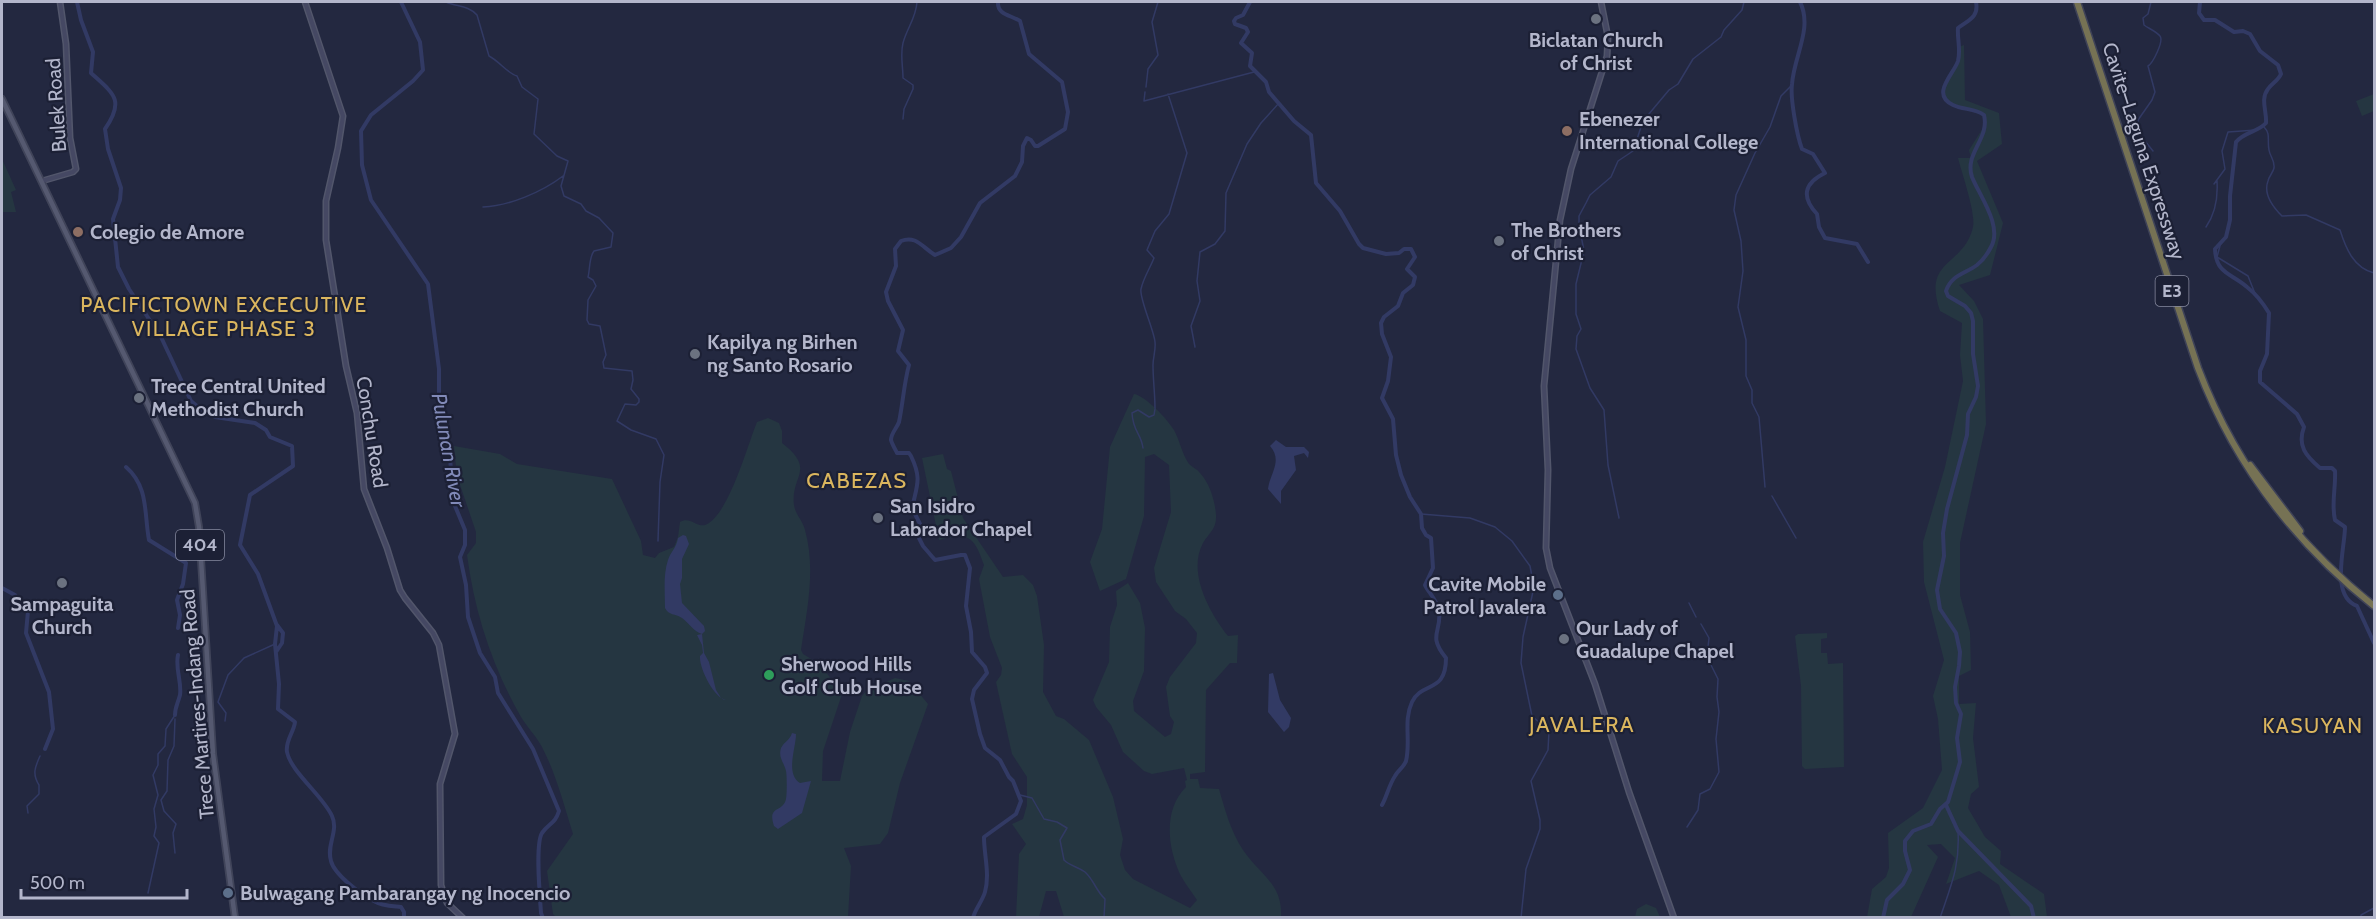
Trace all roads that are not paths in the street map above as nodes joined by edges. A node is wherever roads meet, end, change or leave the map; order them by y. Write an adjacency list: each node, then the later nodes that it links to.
1 (60, 2): 6 (main road, Bulek Road)
2 (305, 2): 9 (main road, Conchu Road)
3 (1601, 2): 10 (main road)
4 (2079, 2): 7 (highway, Cavite–Laguna Expressway / E3)
5 (2, 99): 6 (main road, Trece Martires-Indang Road / 404)
6 (42, 181): 8 (main road, Trece Martires-Indang Road / 404)
7 (2372, 602)
8 (235, 918)
9 (463, 918)
10 (1674, 918)

